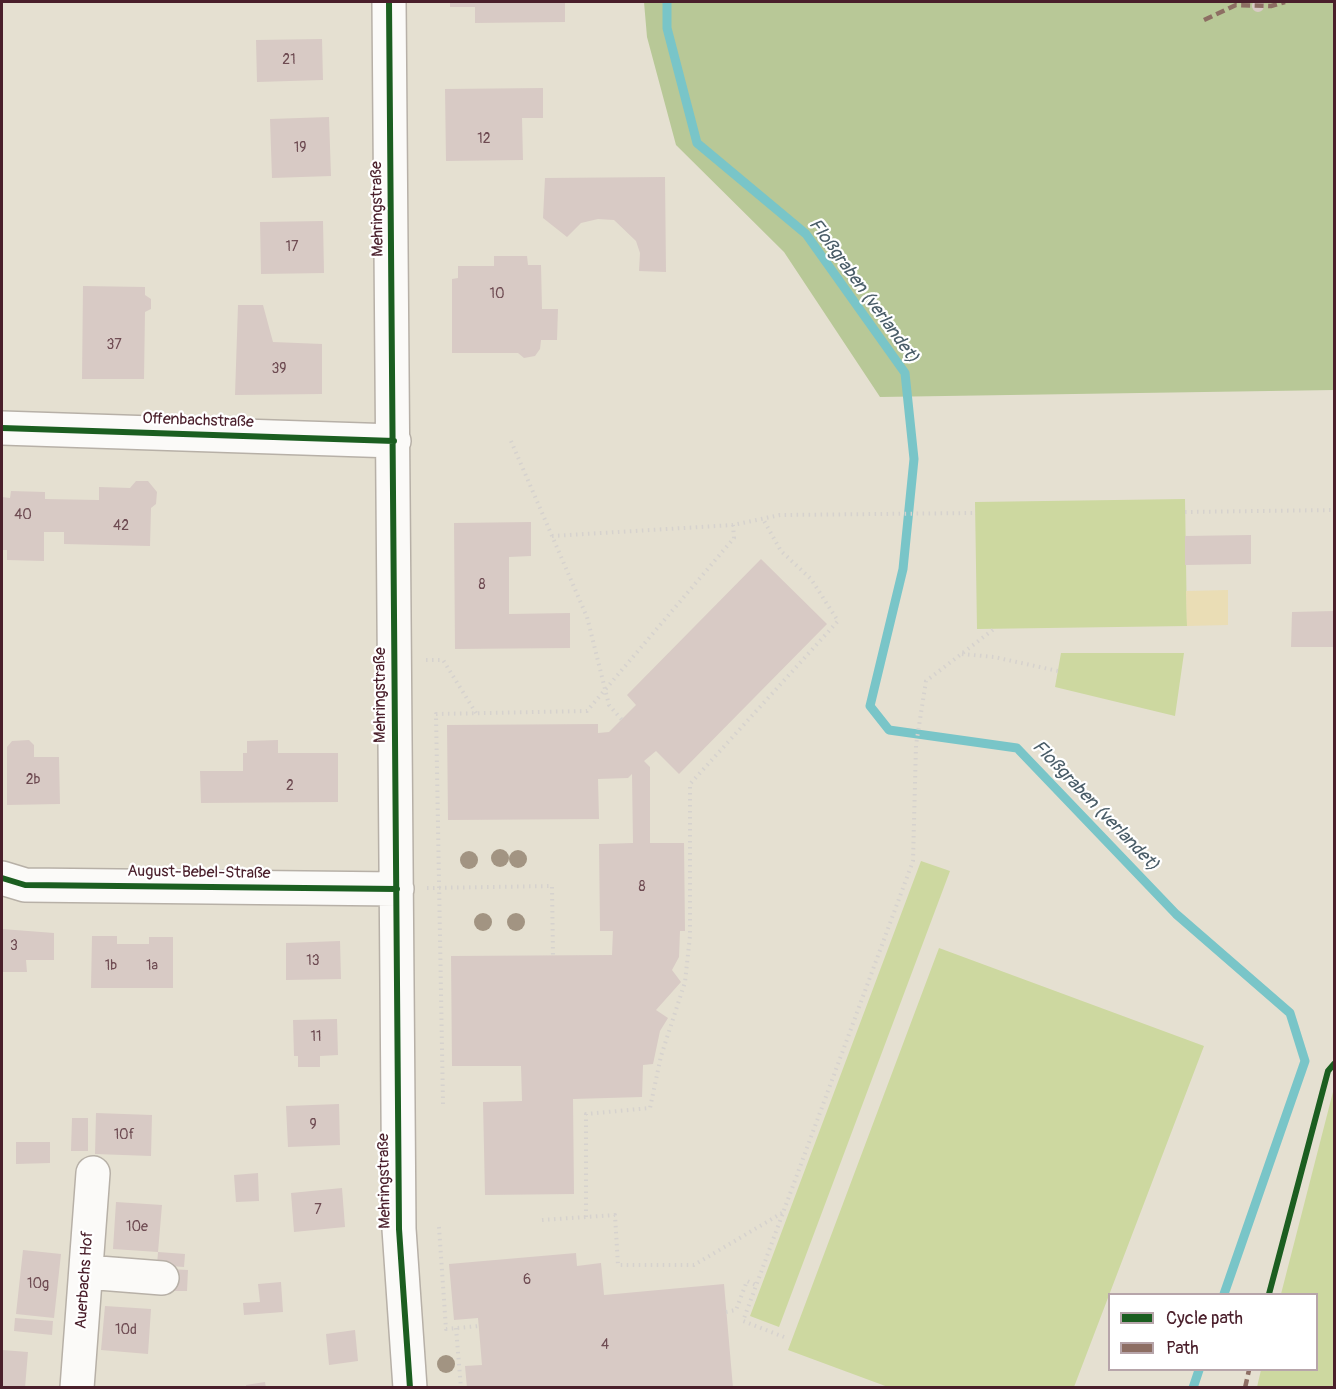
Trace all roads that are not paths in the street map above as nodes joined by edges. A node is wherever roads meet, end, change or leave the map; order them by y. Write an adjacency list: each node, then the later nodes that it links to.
1 (389, 2): 3 (street, Mehringstraße)
2 (2, 428): 3 (street, Offenbachstraße)
3 (394, 441): 5 (street, Mehringstraße)
4 (2, 878): 5 (street, August-Bebel-Straße)
5 (397, 889): 10 (street, Mehringstraße)
6 (93, 1173): 7 (street, Auerbachs Hof)
7 (86, 1272): 8 (street); 9 (street, Auerbachs Hof)
8 (162, 1278)
9 (77, 1388)
10 (410, 1388)

